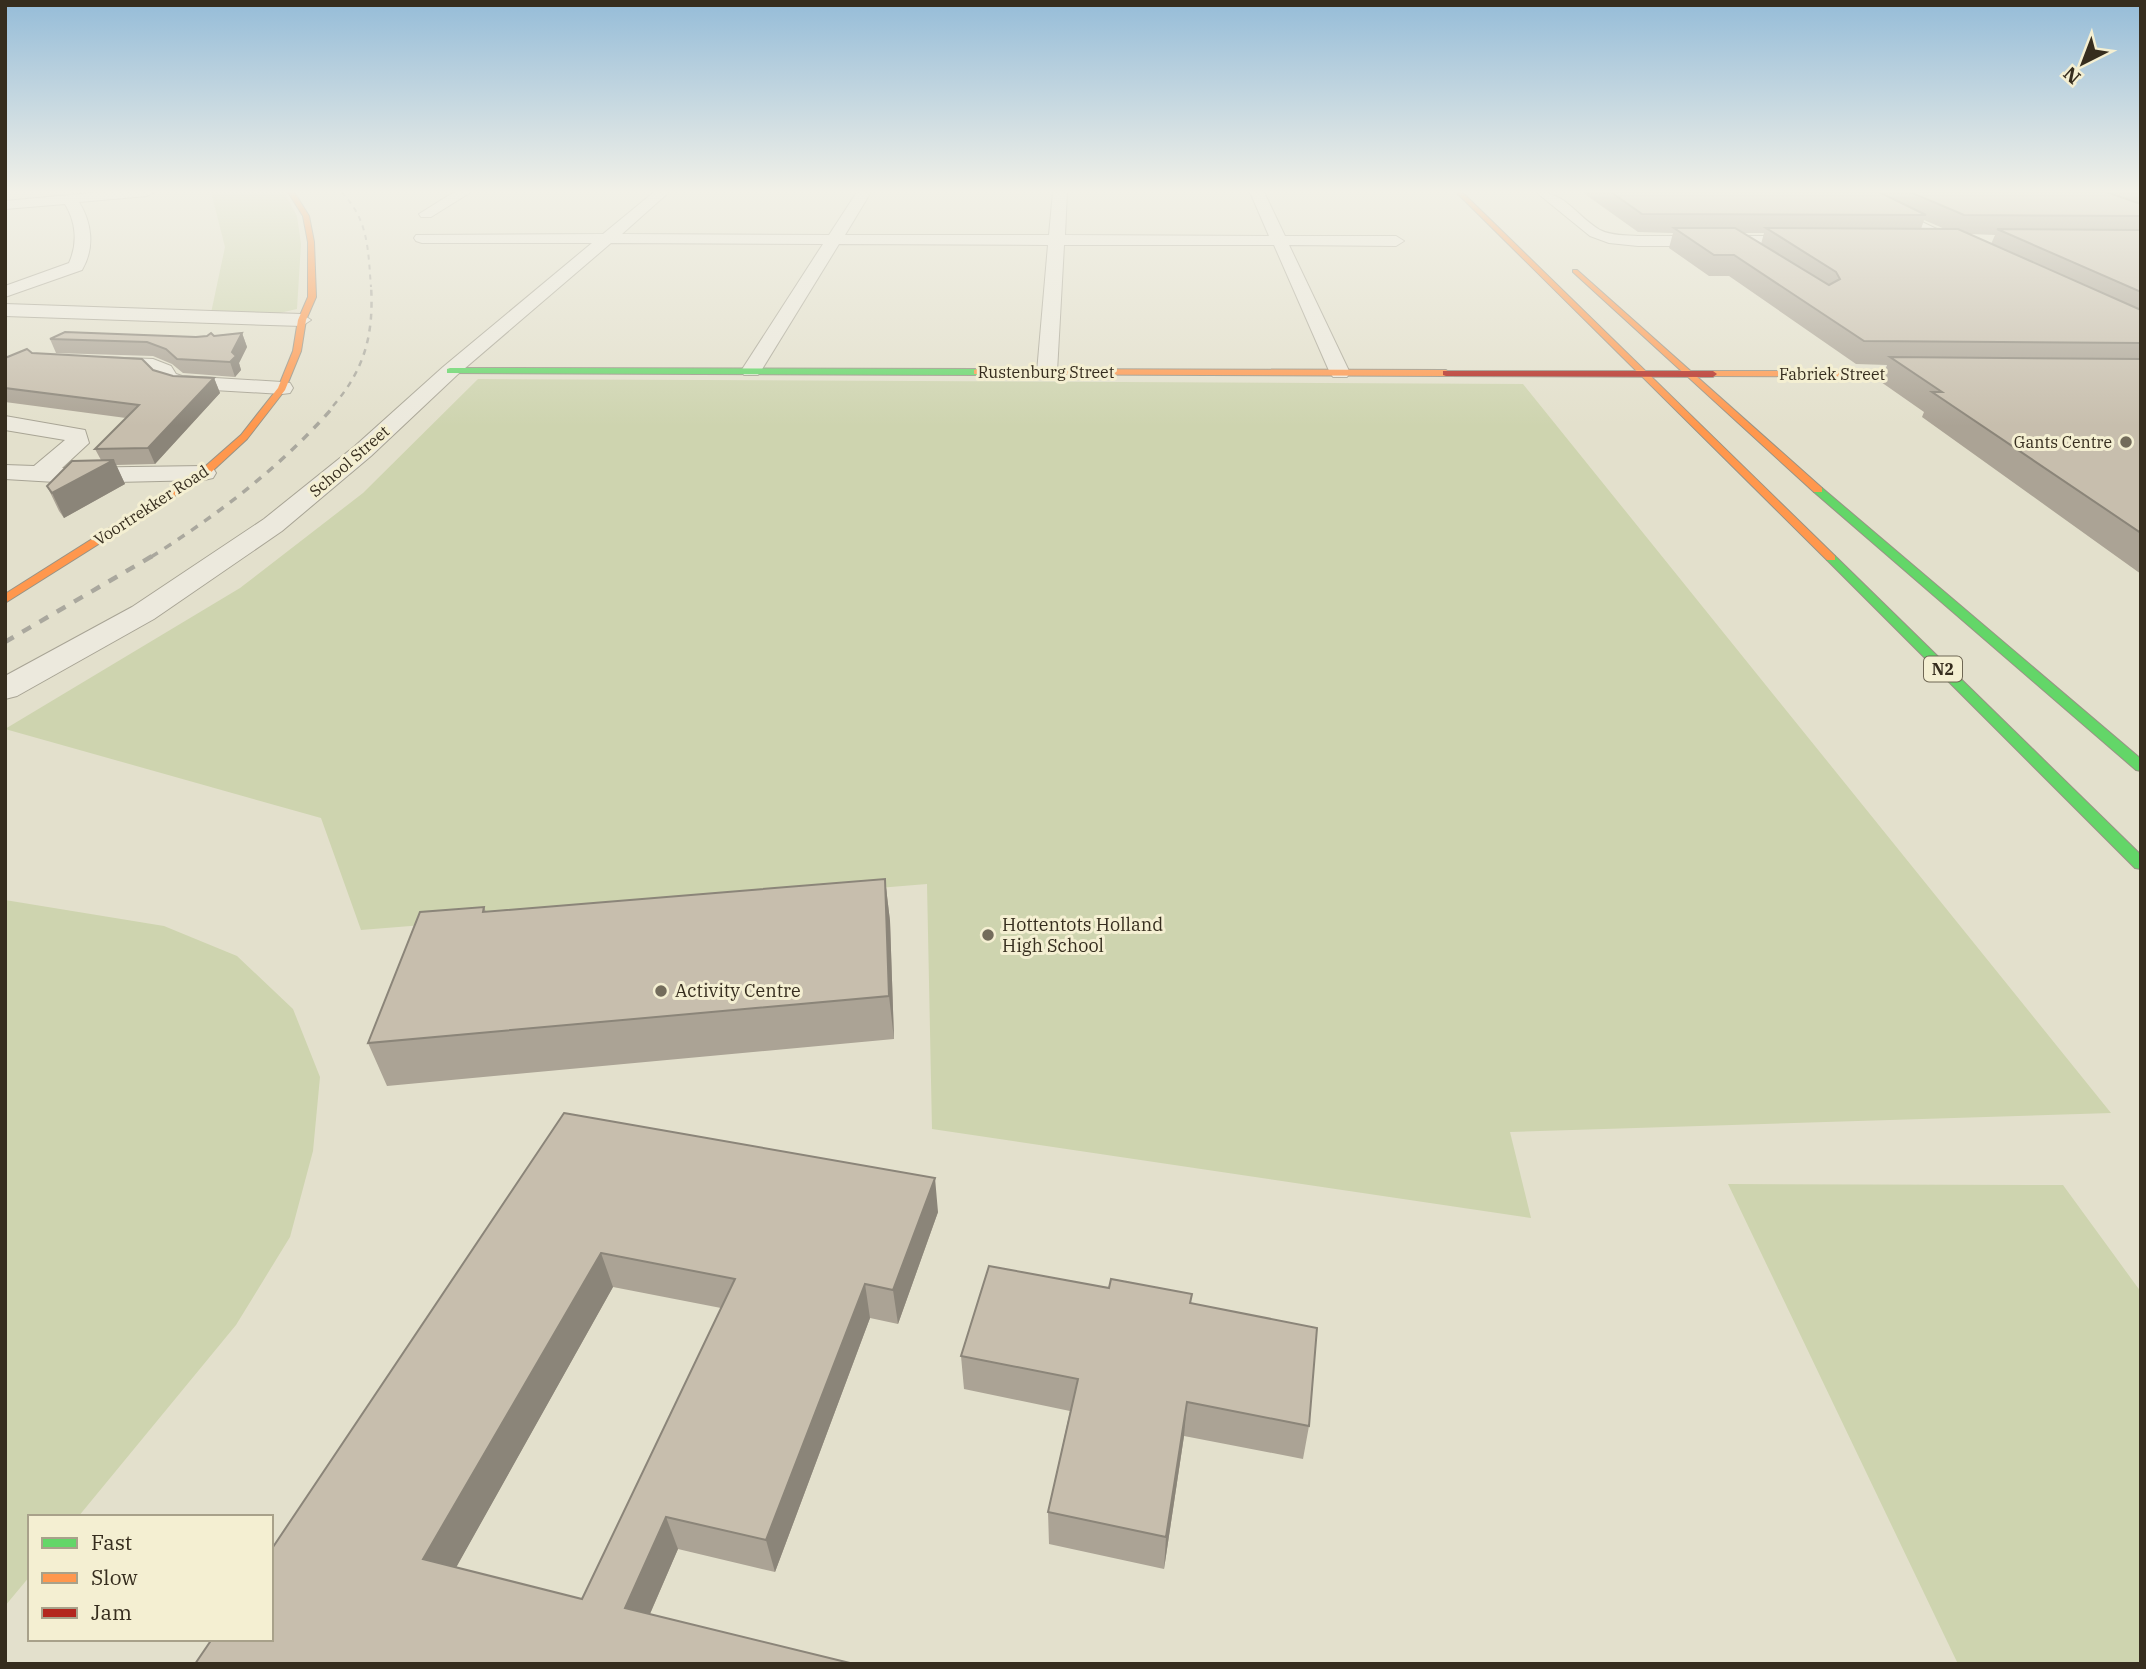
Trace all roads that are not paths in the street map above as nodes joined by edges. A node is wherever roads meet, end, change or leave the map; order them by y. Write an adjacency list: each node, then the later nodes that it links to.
1 (65, 270): 9 (street)
2 (312, 270): 11 (main road, Voortrekker Road)
3 (569, 270): 13 (street, School Street)
4 (815, 270): 14 (street)
5 (1054, 270): 15 (street)
6 (1292, 270): 17 (street)
7 (1538, 270): 16 (main road, N2)
8 (1576, 270): 18 (main road)
9 (5, 292)
10 (5, 310): 11 (street)
11 (302, 320): 20 (main road, Voortrekker Road)
12 (73, 362): 20 (street)
13 (450, 371): 14 (main road, Rustenburg Street); 26 (street, School Street)
14 (751, 371): 15 (main road, Rustenburg Street)
15 (1046, 372): 17 (main road, Rustenburg Street)
16 (1642, 372): 17 (main road, Rustenburg Street); 18 (main road, Fabriek Street); 28 (main road, N2)
17 (1340, 373)
18 (1691, 373): 19 (main road, Fabriek Street); 27 (main road)
19 (1947, 374)
20 (282, 388): 23 (main road, Voortrekker Road)
21 (5, 423): 24 (street)
22 (5, 472): 24 (street)
23 (204, 473): 24 (street); 25 (main road, Voortrekker Road)
24 (40, 474)
25 (5, 599)
26 (5, 689)
27 (2141, 767)
28 (2141, 864)

